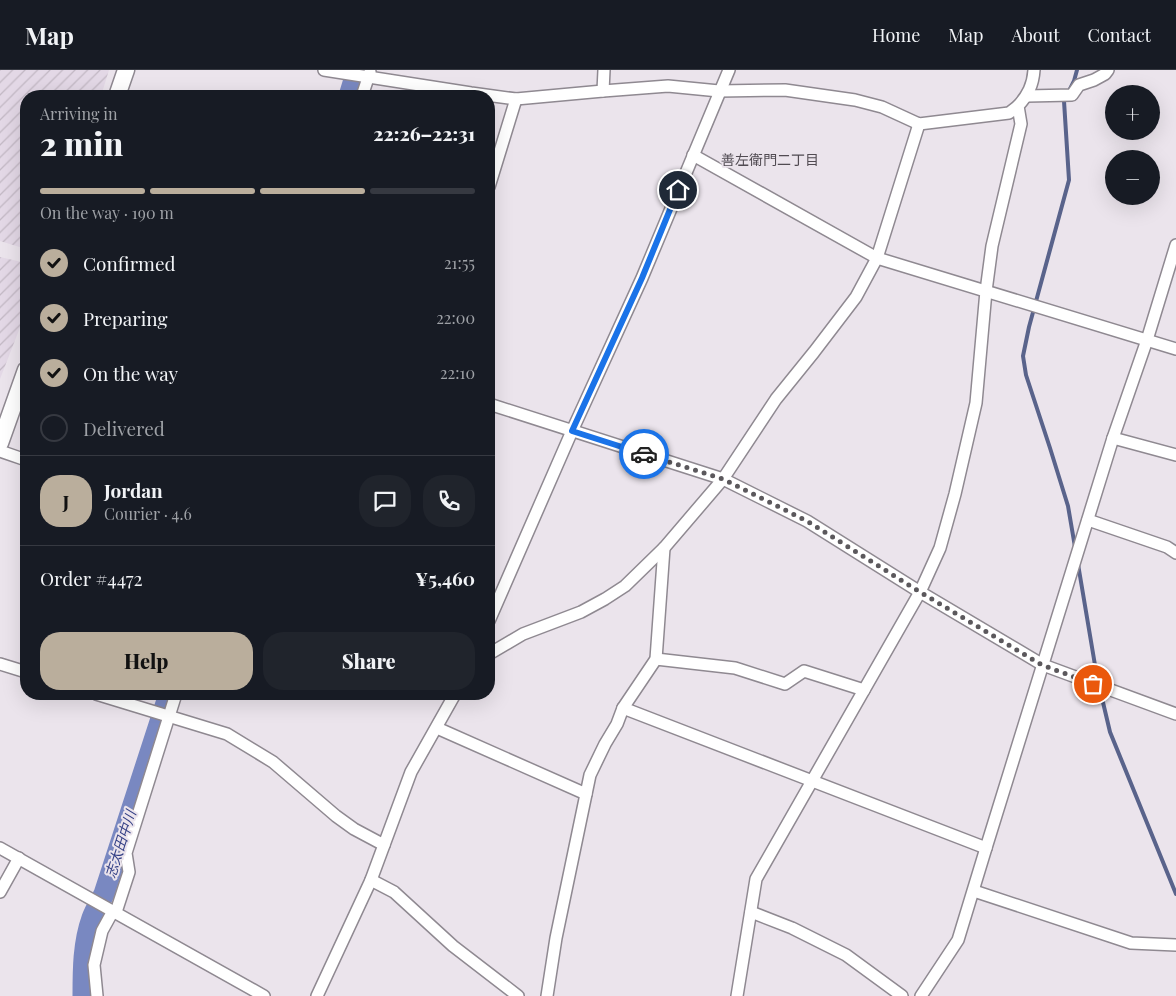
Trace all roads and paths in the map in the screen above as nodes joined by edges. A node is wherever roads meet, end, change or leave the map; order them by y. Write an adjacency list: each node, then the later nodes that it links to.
1 (126, 70): 8 (street)
2 (324, 70): 7 (street)
3 (604, 70): 11 (street)
4 (728, 70): 12 (street)
5 (1034, 70): 14 (street)
6 (1108, 70): 14 (street)
7 (369, 74): 9 (street); 10 (street)
8 (119, 90)
9 (364, 90)
10 (455, 90)
11 (602, 91): 12 (street); 15 (street)
12 (719, 91): 17 (street); 18 (street)
13 (495, 96): 15 (street)
14 (1027, 96): 16 (street)
15 (516, 99): 19 (street)
16 (1018, 106): 17 (street); 22 (street)
17 (919, 124): 21 (street)
18 (693, 155): 21 (street); 27 (street)
19 (495, 167)
20 (1176, 245): 23 (street)
21 (877, 258): 22 (street); 33 (street)
22 (986, 290): 23 (street); 37 (street)
23 (1147, 340): 24 (street); 28 (street)
24 (1176, 349)
25 (20, 387): 29 (street)
26 (495, 406): 27 (street)
27 (572, 431): 33 (street); 38 (street)
28 (1114, 438): 31 (street); 34 (street)
29 (0, 443)
30 (0, 451): 32 (street)
31 (1176, 455)
32 (20, 458)
33 (723, 479): 35 (street); 37 (street)
34 (1088, 520): 36 (street); 42 (street)
35 (664, 548): 39 (street); 40 (street)
36 (1176, 553)
37 (920, 592): 42 (street); 44 (street)
38 (495, 607)
39 (495, 650)
40 (656, 659): 44 (street); 48 (street)
41 (0, 664): 43 (street)
42 (1042, 665): 49 (street); 56 (street)
43 (20, 670)
44 (864, 690): 52 (street)
45 (116, 700): 50 (street)
46 (174, 700): 50 (street)
47 (452, 700): 51 (street)
48 (623, 708): 52 (street); 53 (street)
49 (1176, 714)
50 (169, 716): 54 (street); 61 (street)
51 (437, 728): 53 (street); 54 (street)
52 (812, 780): 56 (street); 62 (street)
53 (586, 794): 68 (street)
54 (384, 845): 58 (street)
55 (0, 848): 57 (street)
56 (986, 848): 59 (street)
57 (19, 858): 60 (street); 61 (street)
58 (371, 880): 66 (street); 67 (street)
59 (974, 891): 63 (street); 71 (street)
60 (0, 892)
61 (112, 910): 64 (street); 65 (street)
62 (751, 912): 69 (street); 70 (street)
63 (1176, 945)
64 (97, 996)
65 (264, 996)
66 (317, 996)
67 (518, 996)
68 (546, 996)
69 (737, 996)
70 (902, 996)
71 (921, 996)

